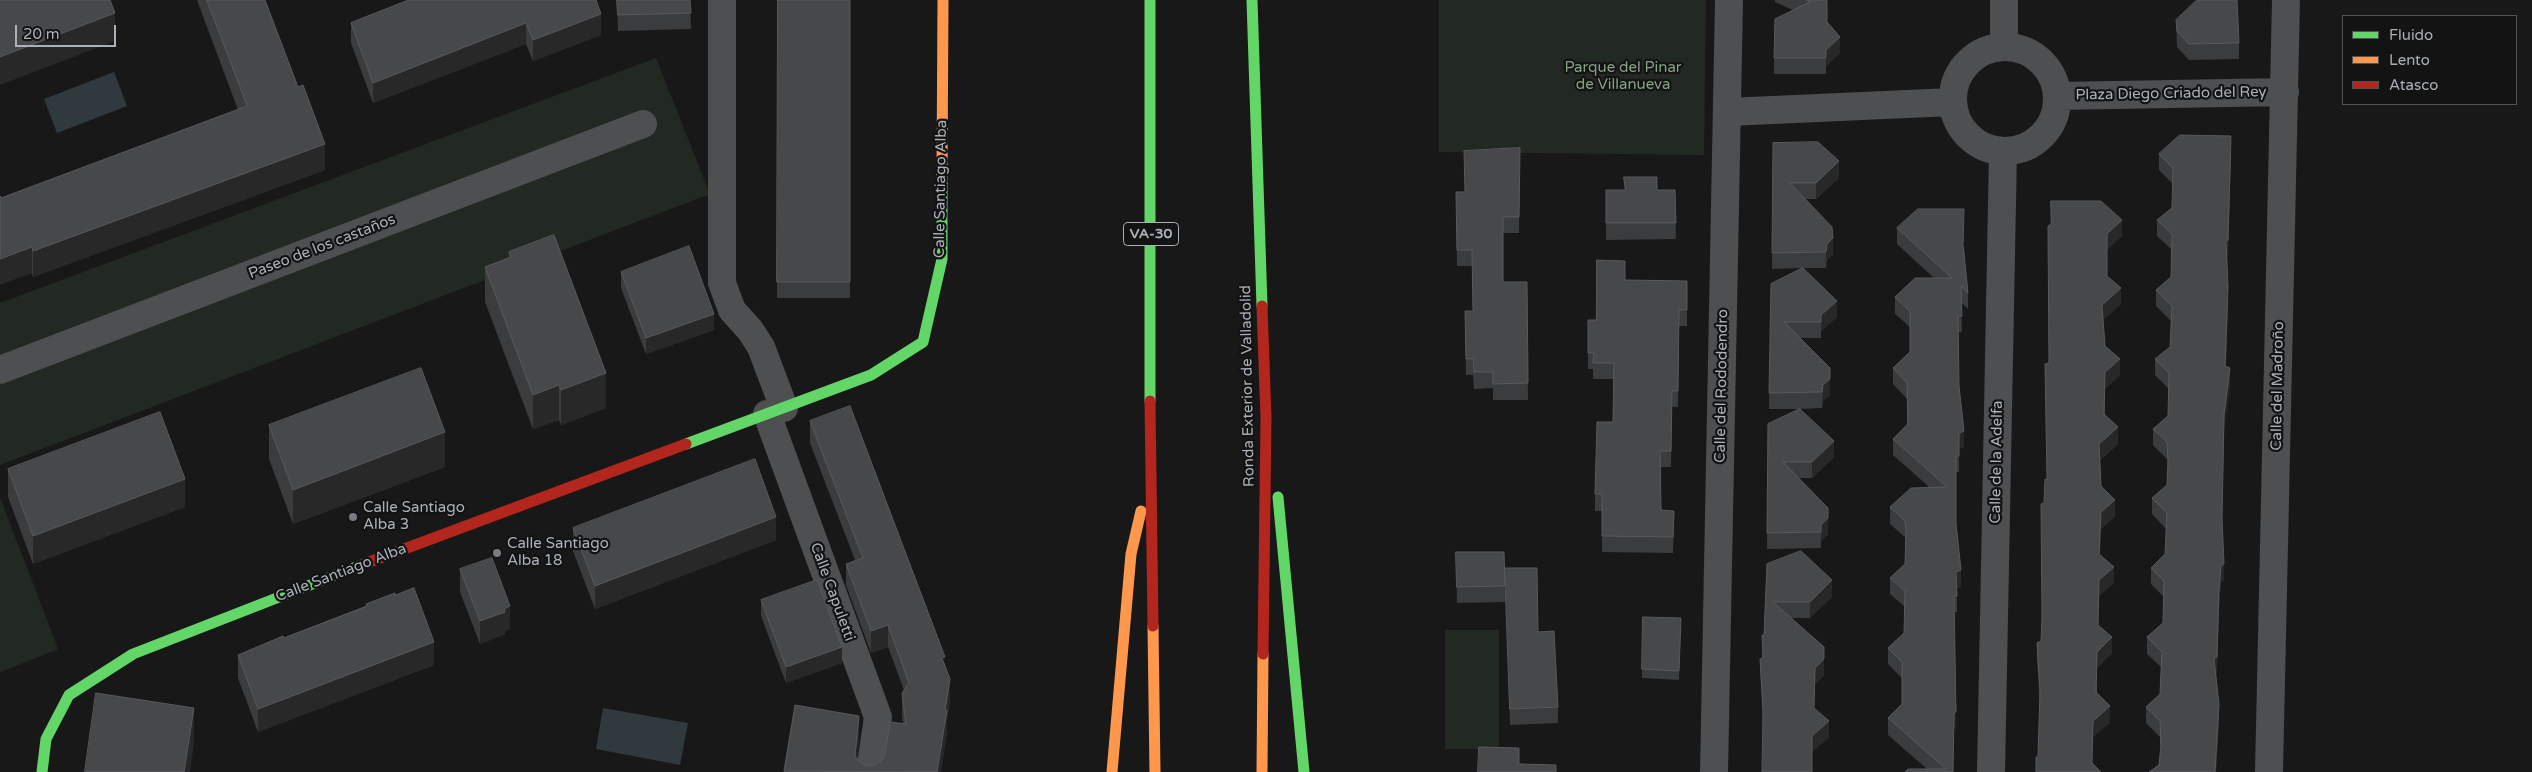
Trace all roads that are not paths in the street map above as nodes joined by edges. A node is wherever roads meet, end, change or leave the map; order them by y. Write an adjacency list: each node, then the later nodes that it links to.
1 (722, 0): 16 (street)
2 (943, 0): 16 (main road, Calle Santiago Alba)
3 (1150, 0): 18 (main road, VA-30)
4 (1252, 0): 17 (main road, Ronda Exterior de Valladolid)
5 (1729, 0): 12 (street, Calle del Rododendro)
6 (2004, 0): 8 (street)
7 (2286, 0): 9 (street, Calle del Madroño)
8 (2004, 46): 10 (street, Plaza Diego Criado del Rey); 11 (street, Plaza Diego Criado del Rey)
9 (2285, 92): 10 (street, Plaza Diego Criado del Rey); 27 (street, Calle del Madroño)
10 (2057, 96): 14 (street, Plaza Diego Criado del Rey)
11 (1952, 102): 12 (street); 14 (street)
12 (1728, 112): 25 (street, Calle del Rododendro)
13 (643, 124): 15 (street, Paseo de los castaños)
14 (2003, 151): 26 (street, Calle de la Adelfa)
15 (0, 370)
16 (776, 411): 19 (main road, Calle Santiago Alba); 20 (street, Calle Capuletti)
17 (1266, 418): 23 (main road, Ronda Exterior de Valladolid); 24 (main road)
18 (1150, 468): 21 (main road); 22 (main road, VA-30)
19 (42, 772)
20 (870, 772)
21 (1112, 772)
22 (1155, 772)
23 (1262, 772)
24 (1304, 772)
25 (1714, 772)
26 (1991, 772)
27 (2269, 772)

